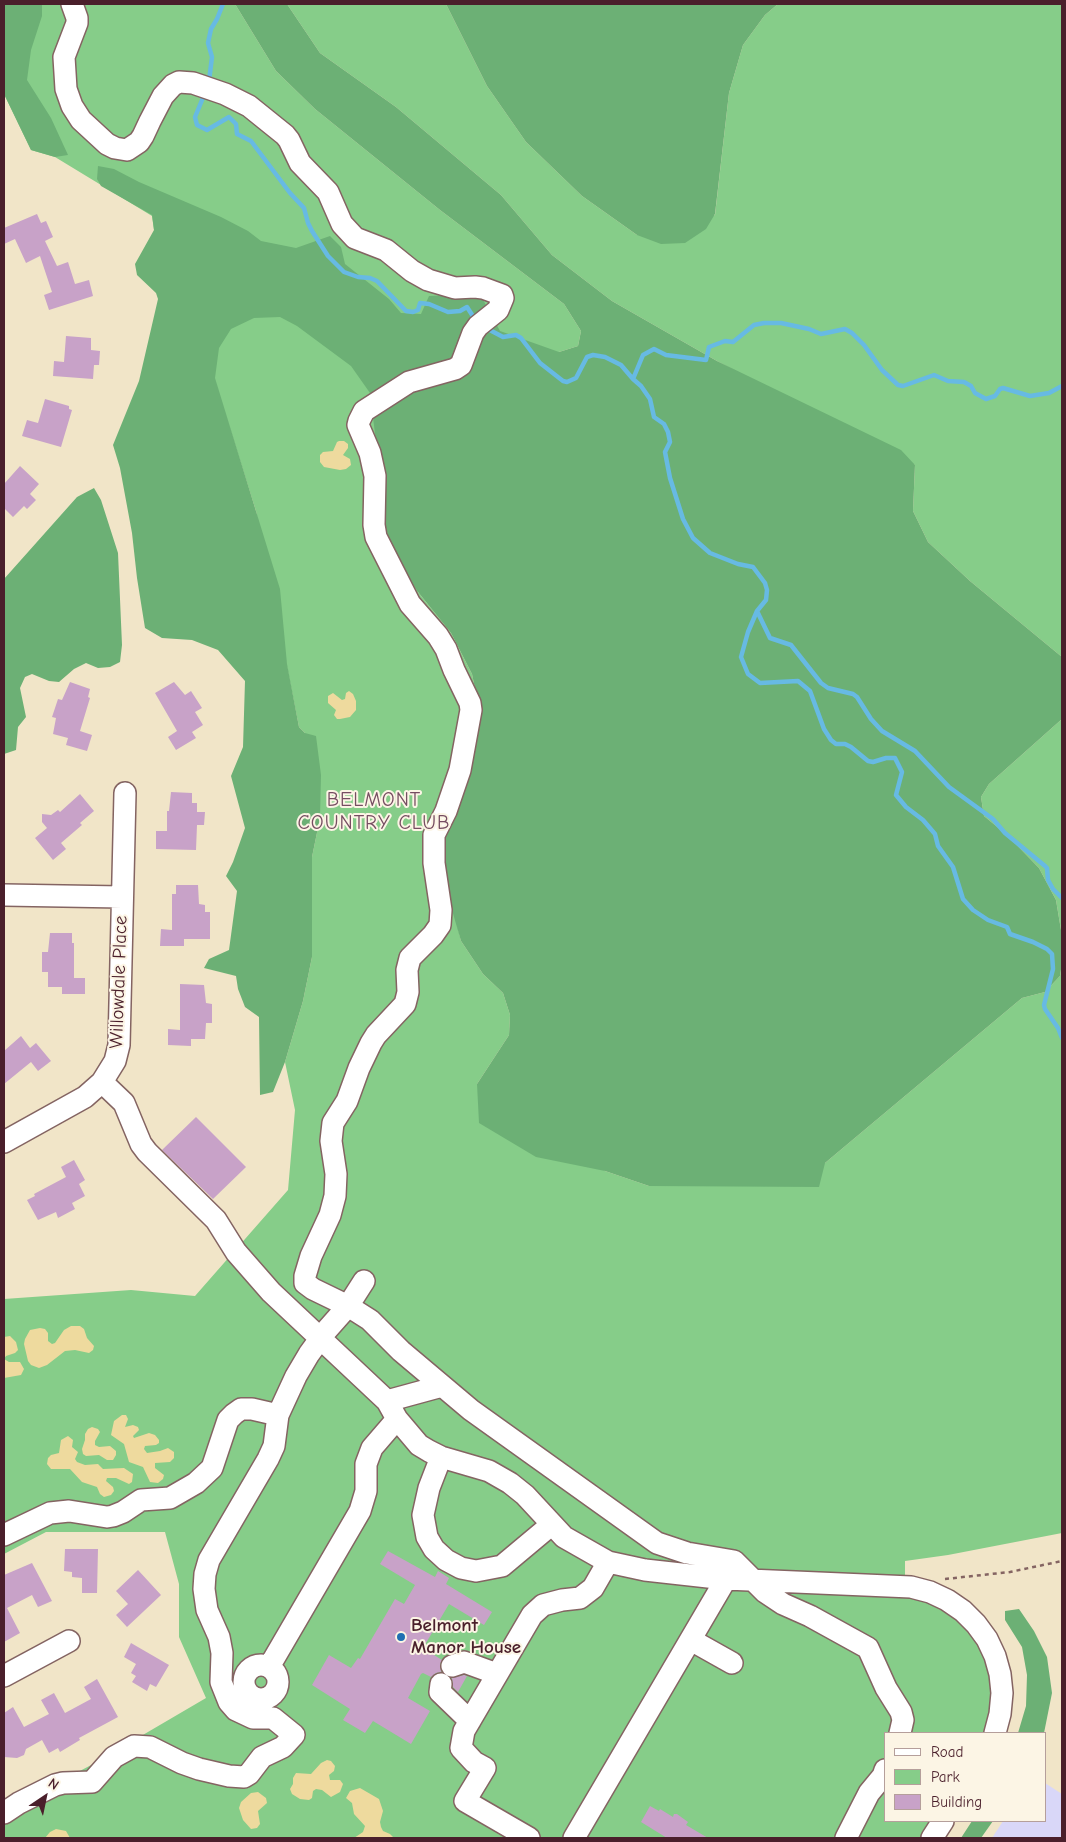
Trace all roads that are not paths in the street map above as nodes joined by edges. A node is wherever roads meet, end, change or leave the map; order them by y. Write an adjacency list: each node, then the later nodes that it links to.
1 (72, 4): 8 (street)
2 (125, 793): 4 (street, Willowdale Place)
3 (4, 895): 4 (street)
4 (122, 897): 5 (street, Willowdale Place)
5 (102, 1082): 6 (street, Willowdale Place); 9 (street)
6 (4, 1142)
7 (364, 1281): 8 (street)
8 (348, 1306): 9 (street); 10 (street)
9 (320, 1338): 11 (street); 12 (street)
10 (442, 1386): 11 (street); 19 (street)
11 (387, 1401): 13 (street)
12 (278, 1415): 16 (street); 30 (street)
13 (397, 1420): 14 (street); 23 (street)
14 (441, 1457): 15 (street); 15 (street)
15 (551, 1525): 17 (street)
16 (4, 1535)
17 (608, 1562): 18 (street); 24 (street)
18 (726, 1579): 19 (street); 20 (street)
19 (753, 1581): 27 (street); 28 (street)
20 (691, 1640): 22 (street); 33 (street)
21 (70, 1641): 25 (street)
22 (732, 1663)
23 (269, 1667)
24 (497, 1674): 26 (street); 26 (street)
25 (4, 1676)
26 (470, 1721): 32 (street)
27 (900, 1732)
28 (995, 1732)
29 (884, 1773): 34 (street)
30 (4, 1813)
31 (942, 1822): 35 (street)
32 (529, 1838)
33 (574, 1838)
34 (846, 1838)
35 (932, 1838)

